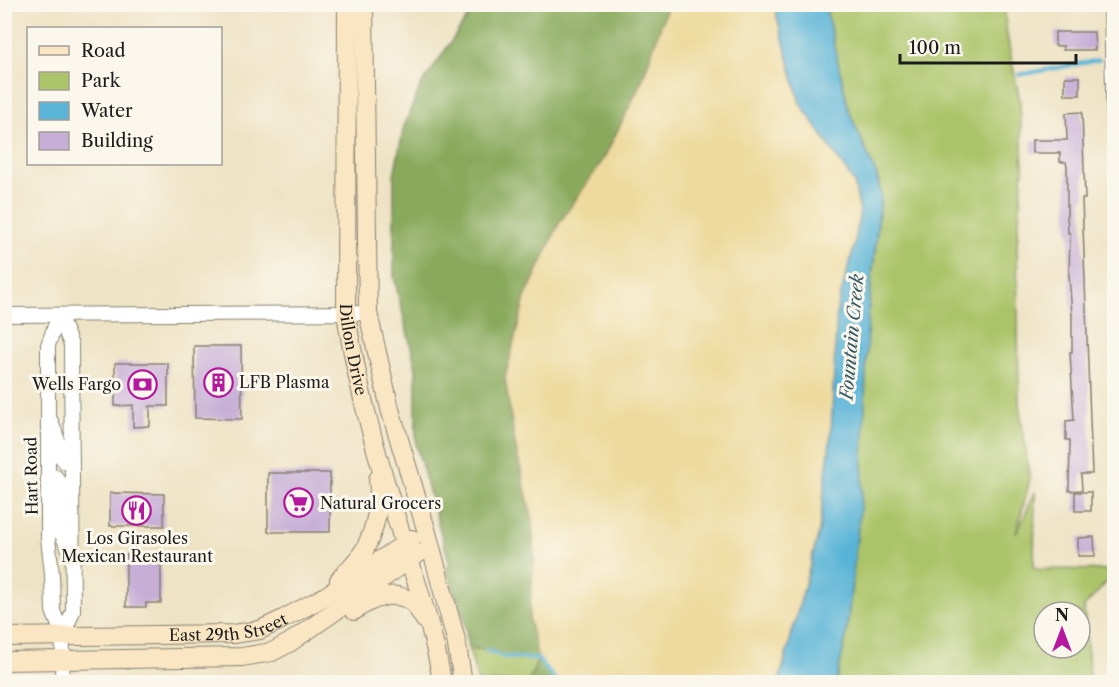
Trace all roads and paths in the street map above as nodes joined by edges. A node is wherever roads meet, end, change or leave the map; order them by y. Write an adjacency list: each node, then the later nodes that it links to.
1 (347, 4): 7 (main road, Dillon Drive)
2 (364, 4): 6 (main road, Dillon Drive)
3 (1111, 4): 4 (street)
4 (1114, 47): 5 (street)
5 (1114, 129)
6 (368, 313): 7 (street); 14 (main road, Dillon Drive)
7 (346, 314): 9 (street); 11 (main road, Dillon Drive)
8 (4, 315): 9 (street)
9 (59, 315): 10 (street, Hart Road); 12 (street, Hart Road)
10 (47, 411): 12 (street); 13 (street, Hart Road)
11 (372, 435): 15 (main road, Dillon Drive); 17 (main road)
12 (72, 462): 16 (street, Hart Road)
13 (48, 475): 16 (street); 19 (street, Hart Road)
14 (428, 537): 15 (main road, East 29th Street); 26 (main road, Dillon Drive)
15 (407, 552): 17 (main road, East 29th Street); 18 (main road, Dillon Drive); 21 (main road, East 29th Street)
16 (73, 557): 19 (street, Hart Road)
17 (324, 597): 19 (main road, East 29th Street)
18 (428, 623): 21 (main road); 25 (main road, Dillon Drive)
19 (63, 636): 20 (main road, East 29th Street); 23 (street, Hart Road)
20 (4, 637)
21 (289, 643): 23 (main road, East 29th Street)
22 (4, 661): 23 (main road, East 29th Street)
23 (63, 661): 24 (street, Hart Road)
24 (62, 682)
25 (442, 682)
26 (463, 682)

